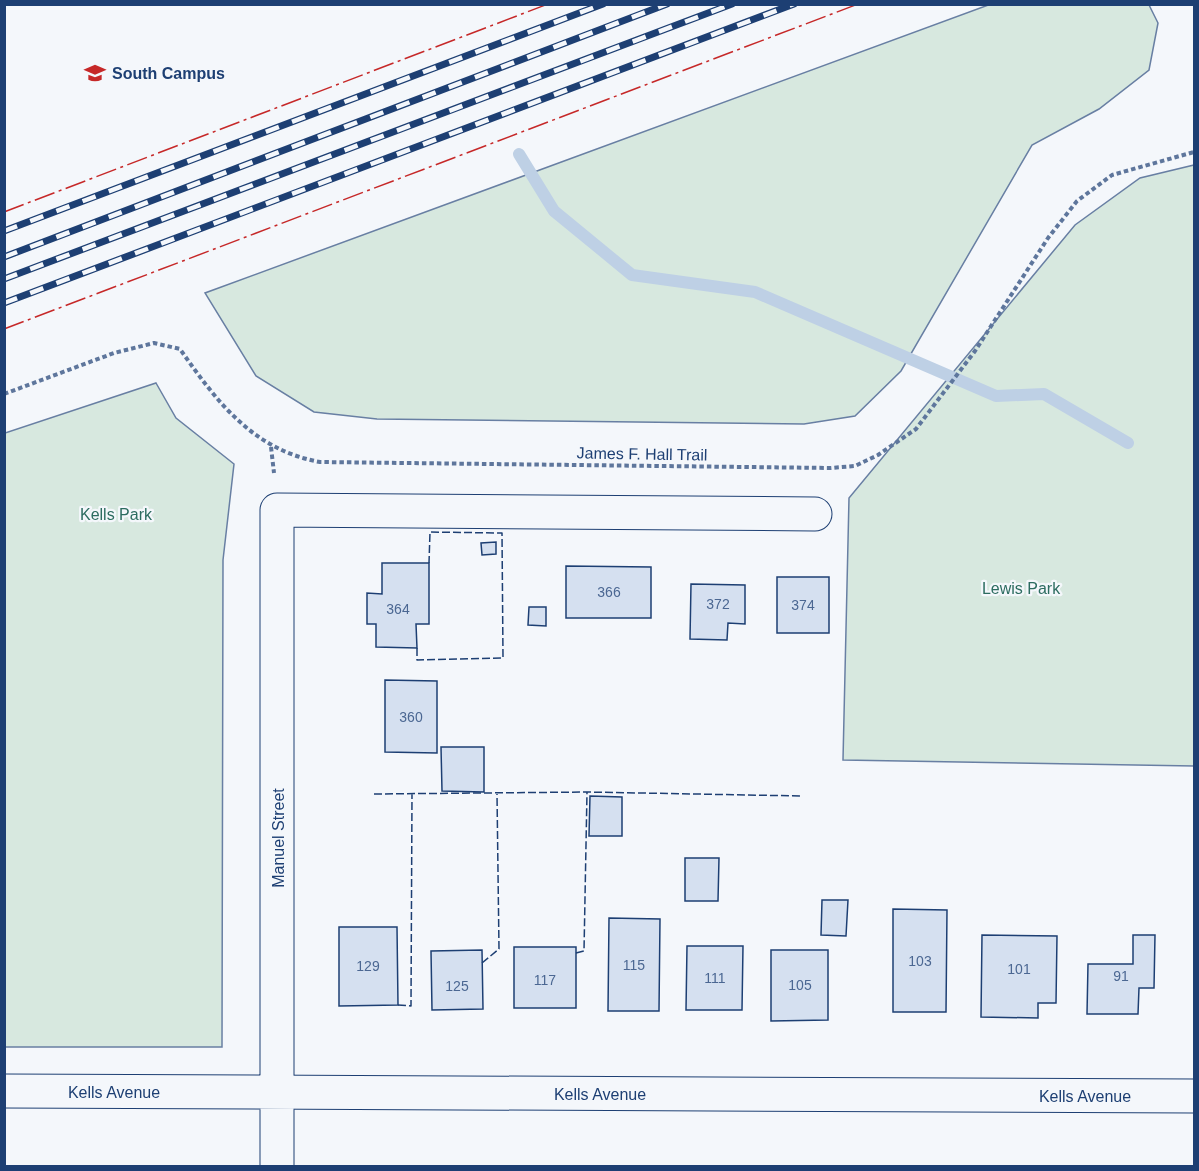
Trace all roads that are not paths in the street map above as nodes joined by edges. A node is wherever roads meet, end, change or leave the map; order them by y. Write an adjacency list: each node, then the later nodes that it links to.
1 (815, 514): 3 (street, Manuel Street)
2 (4, 1091): 3 (street, Kells Avenue)
3 (278, 1092): 4 (street, Kells Avenue); 5 (street, Manuel Street)
4 (1194, 1096)
5 (277, 1167)

